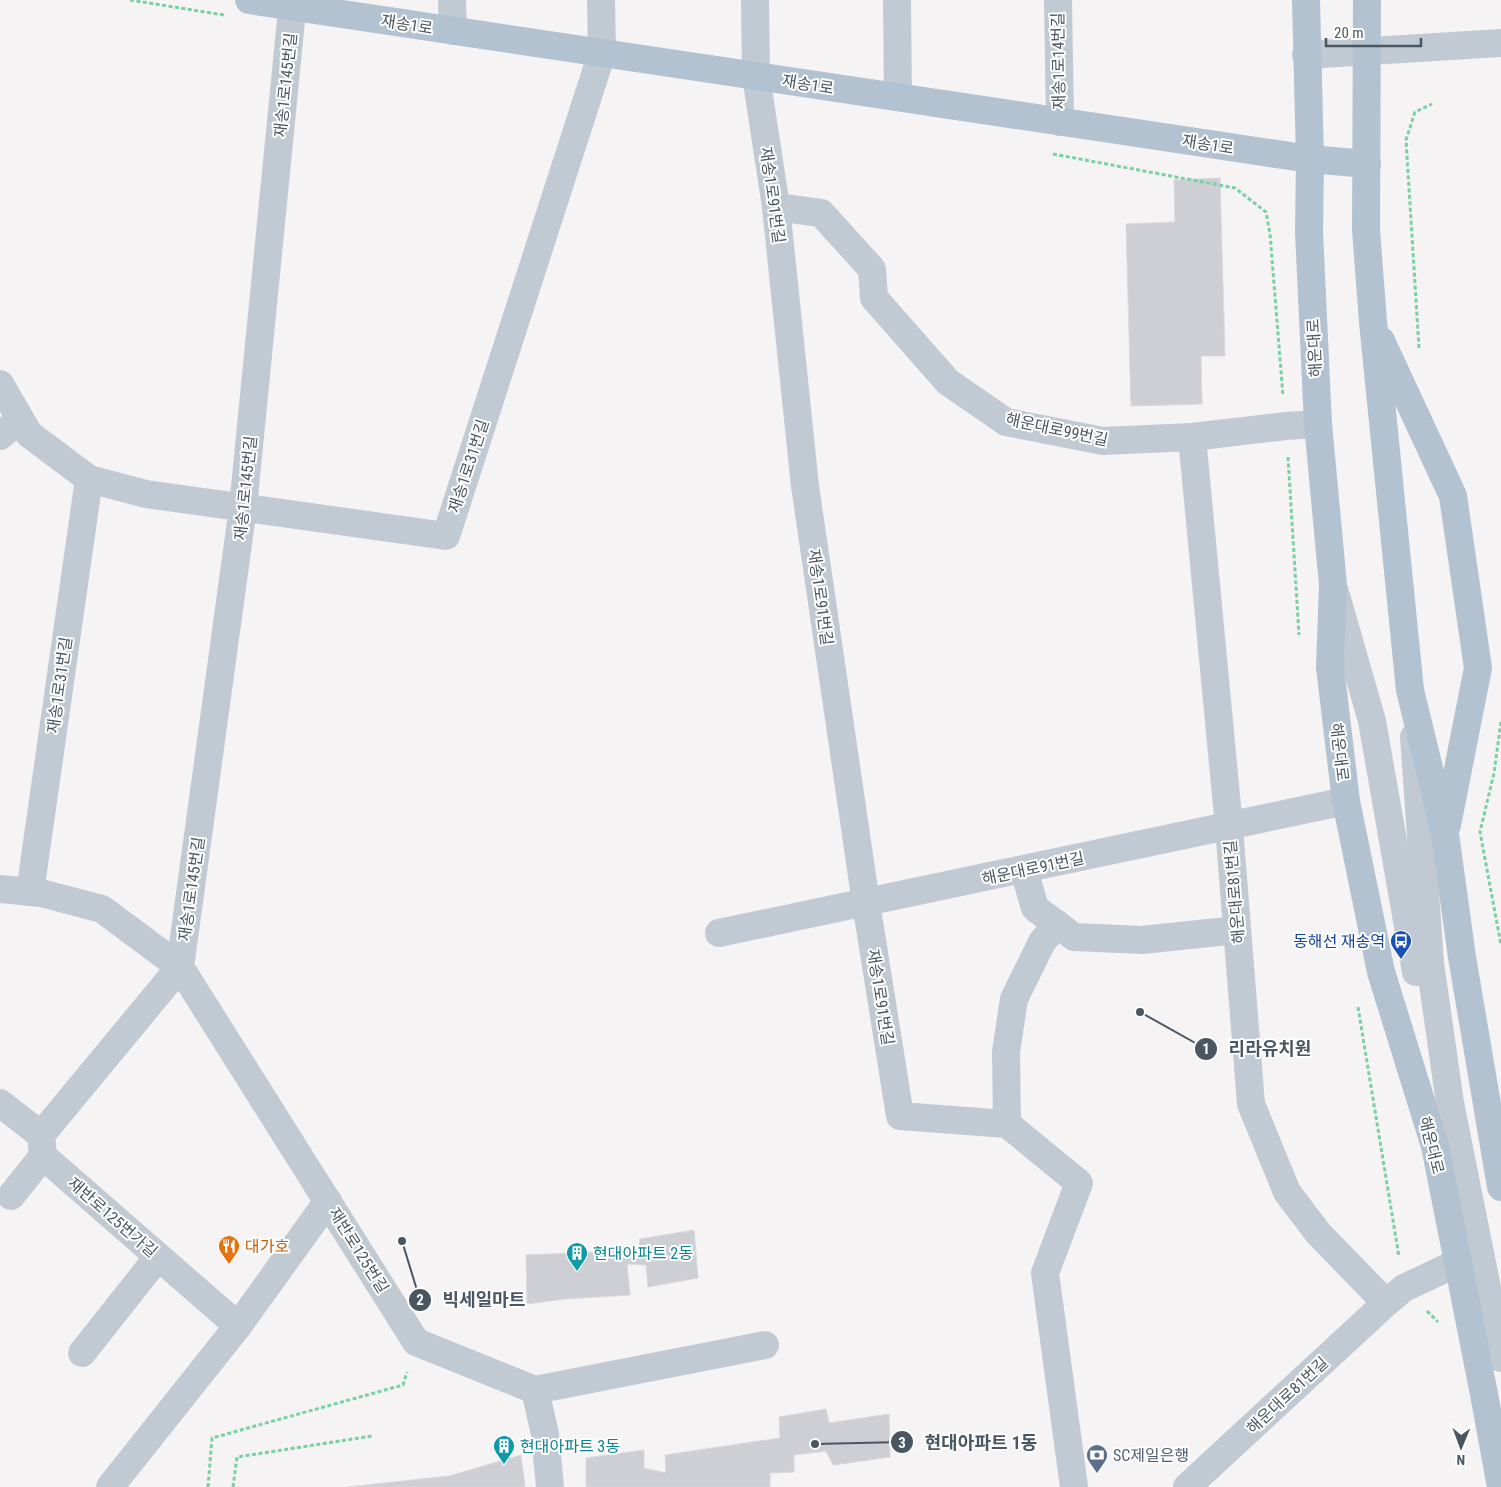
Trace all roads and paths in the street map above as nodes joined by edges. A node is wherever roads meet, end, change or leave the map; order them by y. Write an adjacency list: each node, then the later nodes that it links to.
1 (249, 0): 9 (main road, 재송1로)
2 (452, 0): 10 (street)
3 (601, 0): 13 (street)
4 (755, 0): 15 (street, 재송1로91번길)
5 (897, 0): 16 (street)
6 (1058, 0): 18 (street, 재송1로14번길)
7 (1306, 0): 14 (main road, 해운대로)
8 (1367, 0): 12 (main road)
9 (293, 3): 10 (main road, 재송1로); 30 (street, 재송1로145번길)
10 (453, 31): 13 (main road, 재송1로)
11 (1501, 44): 12 (street)
12 (1366, 52): 14 (street); 20 (main road)
13 (602, 53): 15 (main road, 재송1로); 30 (street, 재송1로31번길)
14 (1306, 55): 19 (main road, 해운대로)
15 (756, 76): 16 (main road, 재송1로); 21 (street, 재송1로91번길)
16 (898, 97): 18 (main road, 재송1로)
17 (1432, 104): 23 (path)
18 (1060, 122): 19 (main road, 재송1로)
19 (1310, 160): 20 (main road, 재송1로); 26 (main road, 해운대로)
20 (1367, 164): 22 (main road)
21 (776, 207): 28 (street, 해운대로99번길); 40 (street, 재송1로91번길)
22 (1373, 322): 32 (main road); 36 (main road)
23 (1420, 354)
24 (0, 384): 25 (street, 재송1로31번길)
25 (20, 419): 27 (street); 29 (street, 재송1로31번길)
26 (1318, 424): 28 (street, 해운대로99번길); 31 (main road, 해운대로)
27 (0, 436)
28 (1192, 437): 35 (street, 해운대로81번길)
29 (89, 479): 30 (street, 재송1로31번길); 39 (street, 재송1로31번길)
30 (243, 507): 45 (street, 재송1로145번길)
31 (1333, 586): 34 (main road, 해운대로); 49 (street)
32 (1410, 690): 36 (main road); 60 (street)
33 (1501, 722): 44 (path)
34 (1346, 801): 35 (street, 해운대로91번길); 49 (main road, 해운대로)
35 (1229, 827): 37 (street, 해운대로91번길); 42 (street, 해운대로81번길)
36 (1445, 834): 50 (main road)
37 (1024, 870): 40 (street, 해운대로91번길); 41 (street)
38 (0, 889): 39 (street, 재반로125번길)
39 (30, 892): 45 (street, 재반로125번길)
40 (866, 903): 43 (street, 해운대로91번길); 47 (street, 재송1로91번길)
41 (1057, 924): 42 (street); 47 (street)
42 (1237, 930): 55 (street, 해운대로81번길)
43 (719, 933)
44 (1501, 945)
45 (180, 967): 48 (street); 52 (street, 재반로125번길)
46 (0, 1103): 48 (street, 재반로125번가길)
47 (1007, 1124): 67 (street)
48 (42, 1145): 51 (street); 53 (street, 재반로125번가길)
49 (1435, 1146): 54 (main road, 해운대로)
50 (1501, 1187)
51 (11, 1196)
52 (328, 1201): 56 (street); 57 (street, 재반로125번길)
53 (158, 1257): 56 (street, 재반로125번가길); 59 (street)
54 (1457, 1263): 55 (street, 해운대로81번길); 69 (main road, 해운대로)
55 (1386, 1303): 68 (street, 해운대로81번길)
56 (238, 1326): 63 (street)
57 (416, 1342): 61 (street); 64 (path)
58 (765, 1345): 61 (street)
59 (82, 1353)
60 (1501, 1358)
61 (535, 1390): 66 (street)
62 (372, 1436): 65 (path)
63 (110, 1487)
64 (208, 1487)
65 (233, 1487)
66 (550, 1487)
67 (1074, 1487)
68 (1187, 1487)
69 (1501, 1487)

